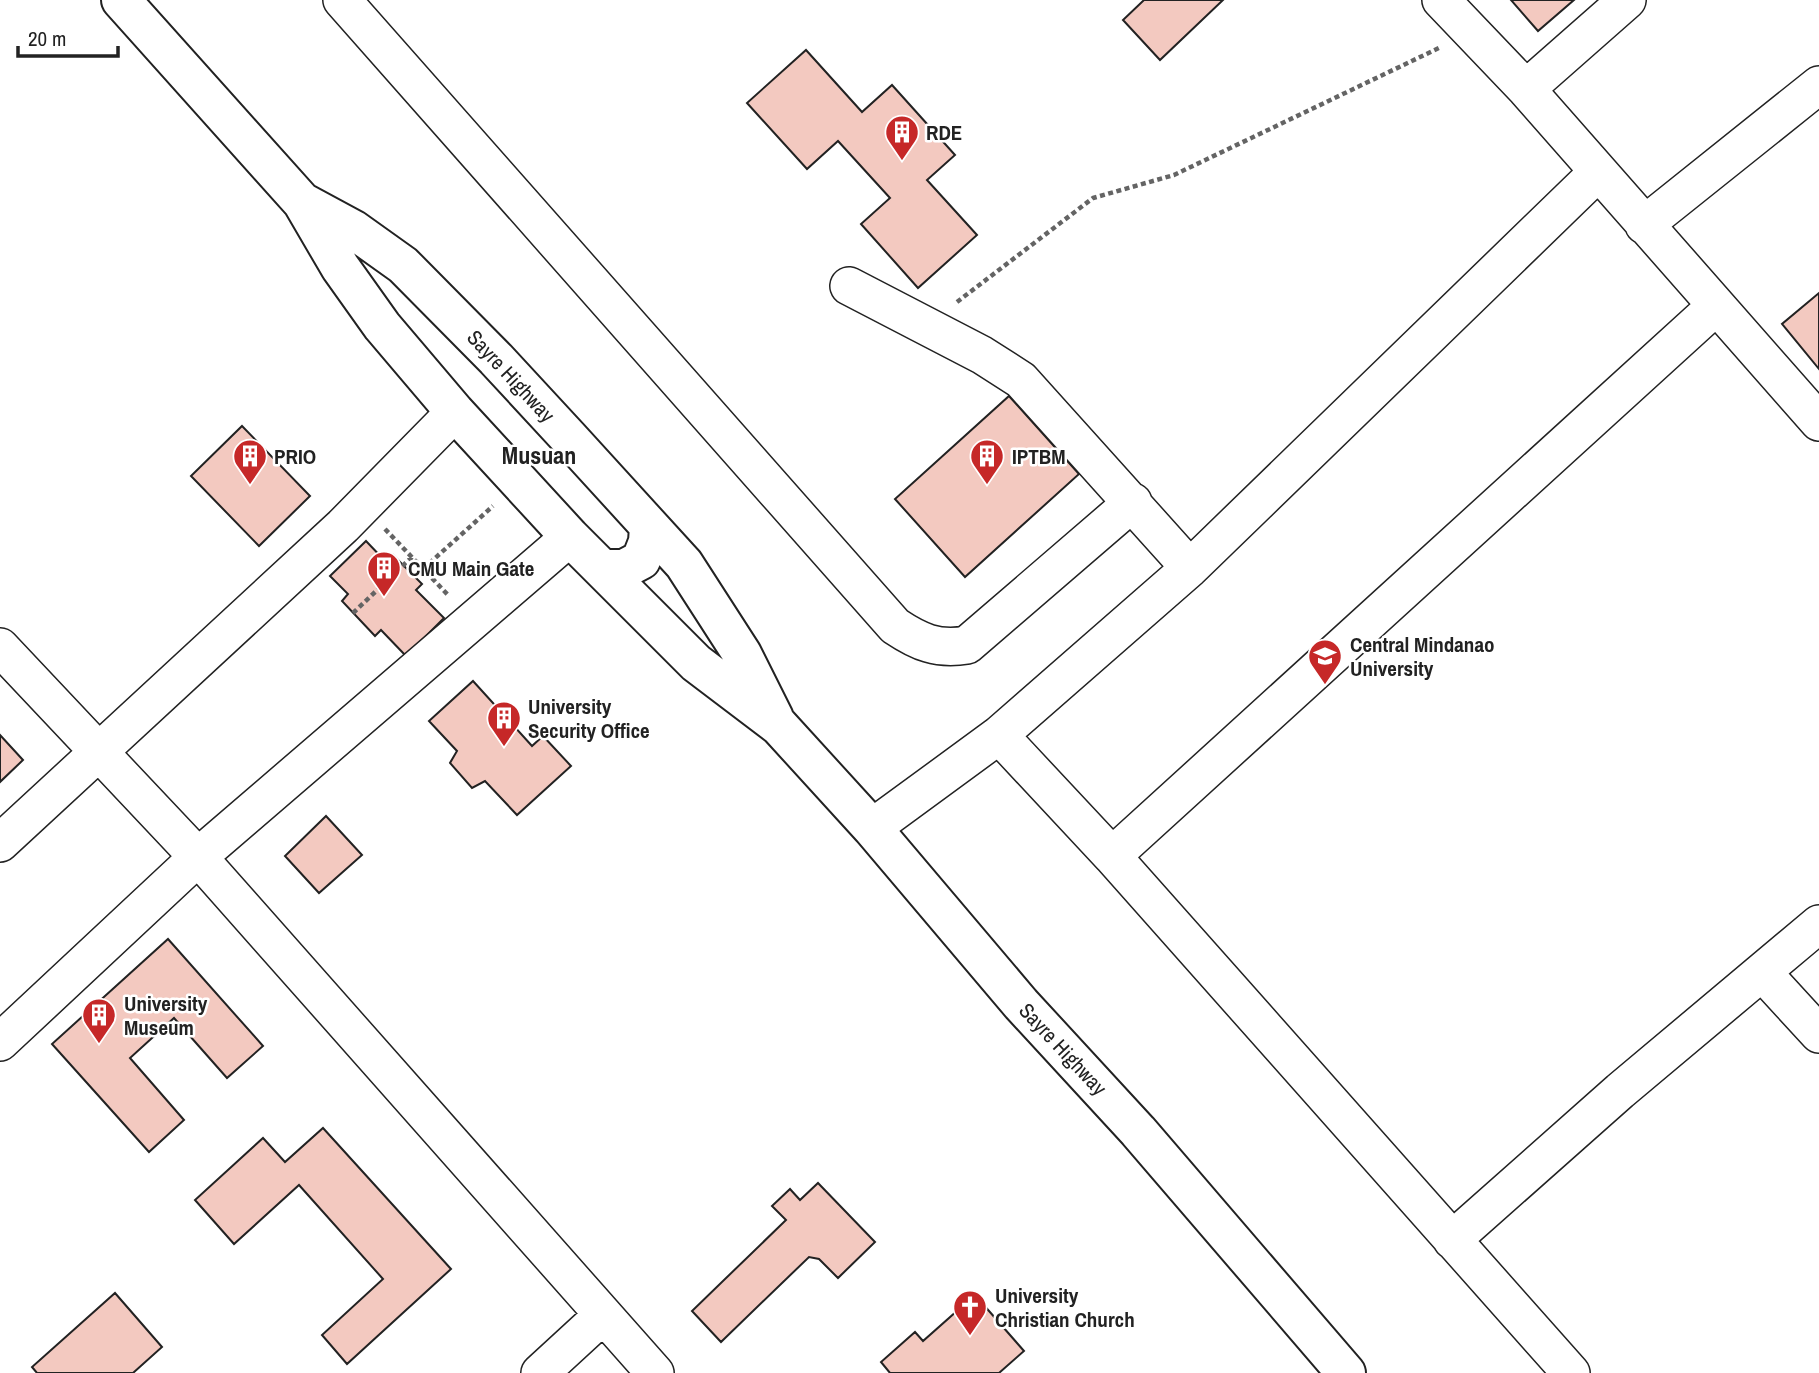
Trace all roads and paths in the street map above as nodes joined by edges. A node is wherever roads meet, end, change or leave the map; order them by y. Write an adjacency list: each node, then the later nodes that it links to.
1 (121, 0): 9 (highway, Sayre Highway)
2 (342, 0): 17 (street)
3 (1441, 0): 5 (street)
4 (1627, 0): 7 (street)
5 (1470, 32): 7 (street); 13 (path)
6 (1819, 85): 10 (street)
7 (1526, 89): 8 (street)
8 (1598, 172): 10 (street); 22 (street)
9 (302, 202): 14 (highway, Sayre Highway); 19 (highway, Sayre Highway)
10 (1644, 225): 12 (street)
11 (849, 286): 13 (street)
12 (1715, 307): 15 (street); 33 (street)
13 (926, 326): 17 (street)
14 (455, 412): 16 (highway, Sayre Highway); 18 (street)
15 (1819, 422)
16 (519, 482): 20 (highway, Sayre Highway); 23 (path)
17 (1133, 502): 22 (street)
18 (362, 506): 21 (path); 30 (street)
19 (649, 526): 24 (highway); 28 (highway, Sayre Highway)
20 (570, 537): 24 (highway, Sayre Highway); 26 (street)
21 (412, 557): 23 (path); 25 (path)
22 (1190, 568): 29 (street)
23 (423, 569): 26 (path)
24 (603, 569): 28 (highway, Sayre Highway)
25 (353, 613)
26 (473, 621): 34 (street)
27 (0, 647): 30 (street)
28 (779, 726): 31 (highway, Sayre Highway)
29 (999, 735): 31 (street); 33 (street)
30 (97, 750): 32 (street); 34 (street)
31 (872, 828): 43 (highway, Sayre Highway)
32 (0, 843)
33 (1112, 856): 39 (street)
34 (198, 857): 38 (street); 40 (street)
35 (1819, 924): 36 (street)
36 (1763, 973): 37 (street); 39 (street)
37 (1819, 1034)
38 (0, 1042)
39 (1452, 1240): 44 (street)
40 (602, 1317): 41 (street); 42 (street)
41 (540, 1373)
42 (655, 1373)
43 (1346, 1373)
44 (1571, 1373)

